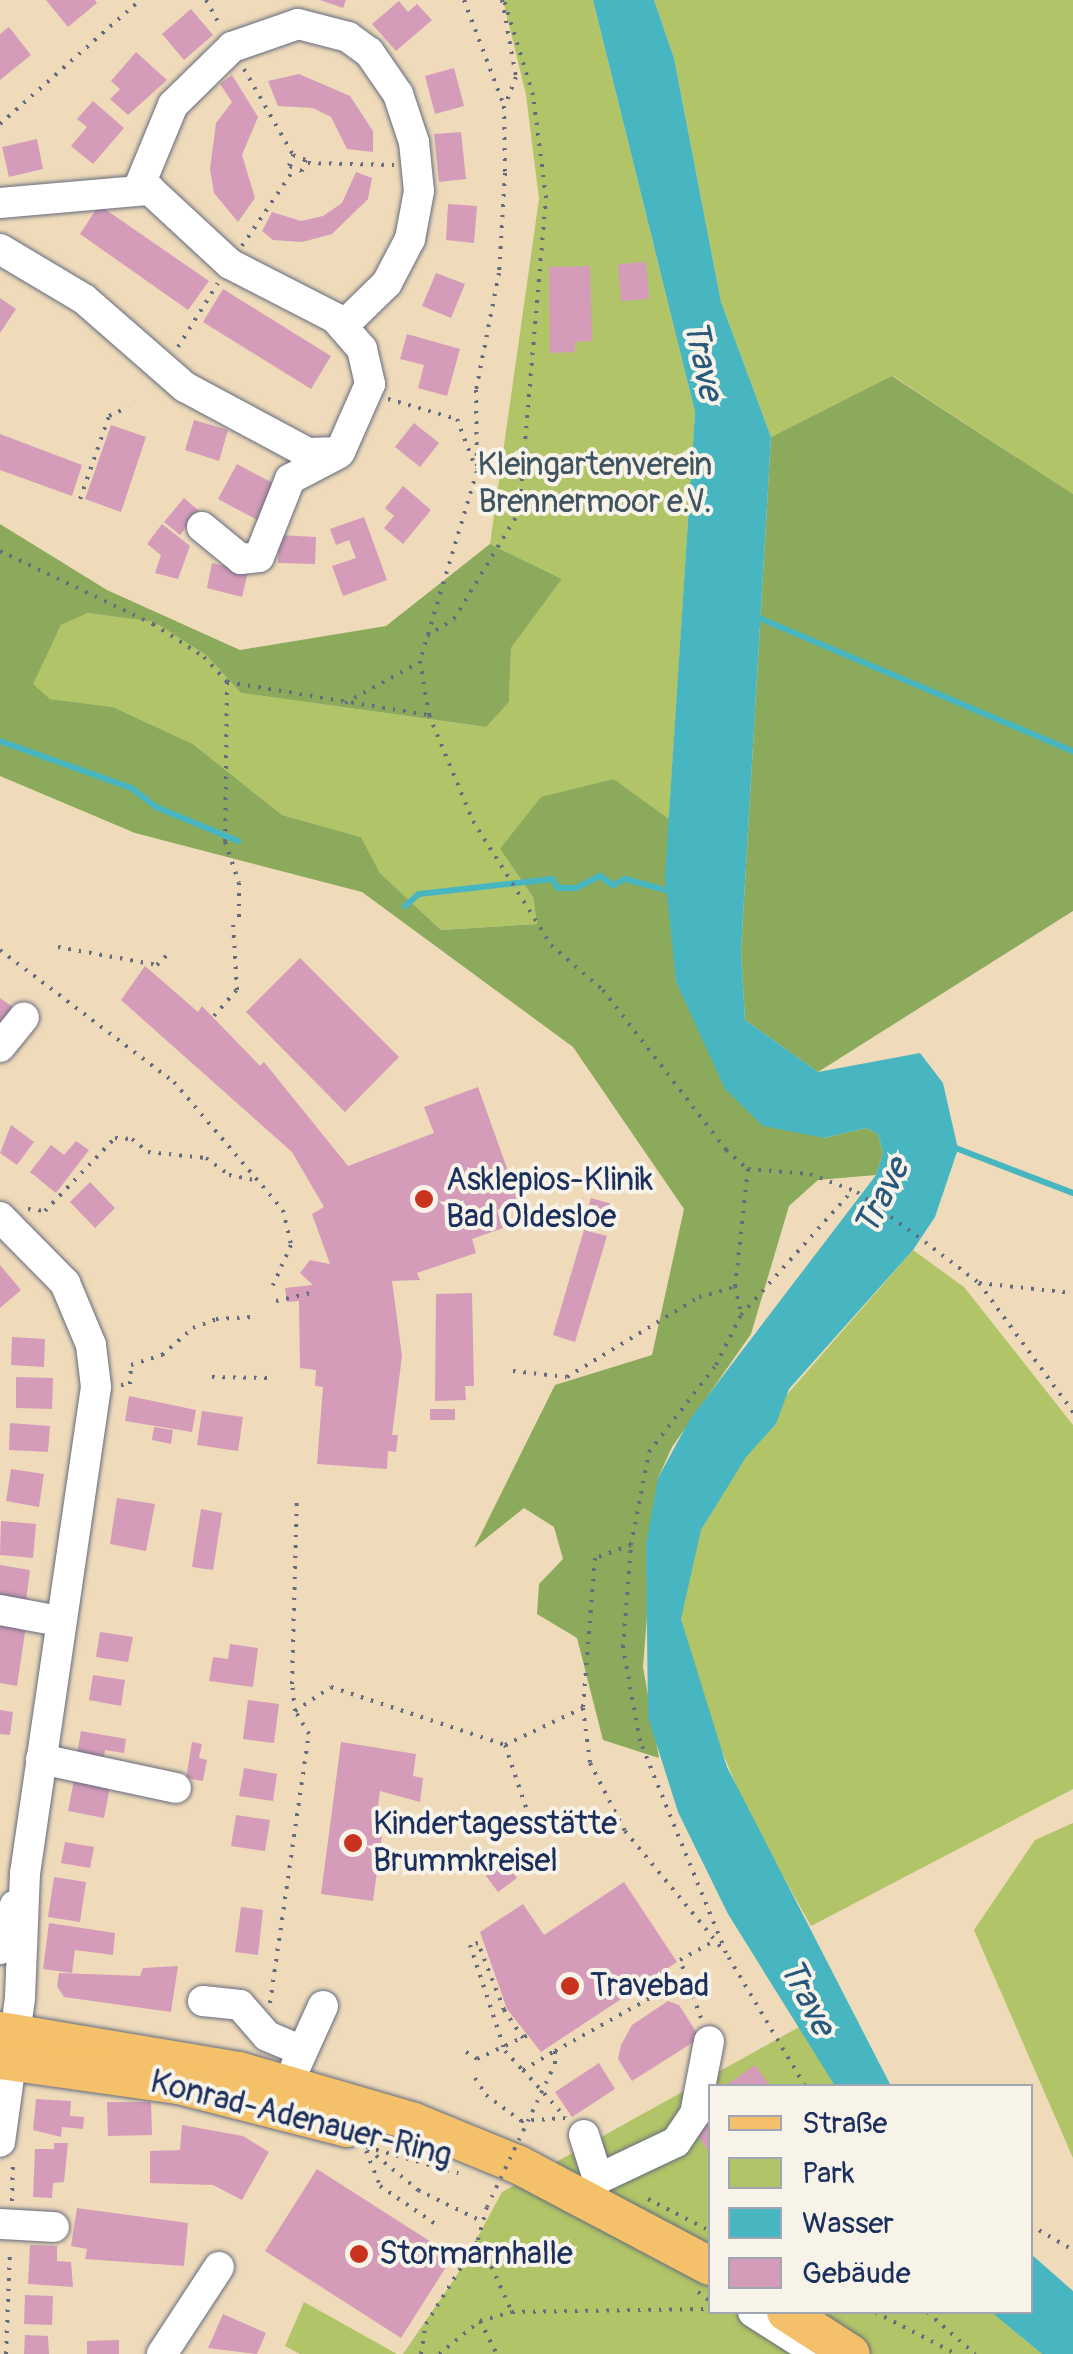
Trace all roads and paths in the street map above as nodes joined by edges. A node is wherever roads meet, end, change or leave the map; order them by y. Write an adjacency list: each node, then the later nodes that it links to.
1 (140, 0): 7 (path)
2 (206, 0): 5 (path)
3 (464, 0): 6 (path)
4 (503, 0): 6 (path); 22 (path)
5 (232, 47): 8 (path); 10 (street); 11 (street)
6 (504, 106): 18 (path)
7 (0, 124)
8 (293, 155): 9 (path); 9 (path)
9 (306, 163): 10 (path)
10 (418, 166): 14 (street)
11 (138, 187): 12 (street); 14 (street)
12 (0, 202)
13 (0, 249): 17 (street)
14 (344, 325): 15 (street)
15 (369, 393): 17 (street); 18 (path)
16 (128, 406): 19 (path)
17 (340, 452): 20 (street)
18 (477, 472): 22 (path)
19 (80, 499)
20 (202, 527)
21 (0, 551): 24 (path)
22 (427, 636): 23 (path)
23 (420, 662): 25 (path); 26 (path)
24 (226, 682): 25 (path); 30 (path)
25 (345, 703): 26 (path)
26 (429, 716): 33 (path)
27 (58, 947): 29 (path)
28 (0, 950): 34 (path)
29 (166, 956)
30 (214, 1016)
31 (24, 1017): 32 (street)
32 (0, 1047)
33 (748, 1168): 35 (path); 38 (path)
34 (258, 1181): 36 (path); 39 (path)
35 (854, 1192): 37 (path); 43 (path)
36 (3, 1220): 48 (street)
37 (980, 1283): 41 (path); 49 (path)
38 (736, 1286): 43 (path); 45 (path)
39 (270, 1292)
40 (314, 1292): 42 (path)
41 (1073, 1293)
42 (276, 1301)
43 (741, 1315): 51 (path)
44 (253, 1317): 48 (path)
45 (513, 1371)
46 (212, 1377): 47 (path)
47 (270, 1378)
48 (96, 1387): 53 (street)
49 (1073, 1412)
50 (297, 1495): 55 (path)
51 (632, 1545): 54 (path); 64 (path)
52 (0, 1610): 53 (street)
53 (59, 1621): 57 (street)
54 (583, 1708): 56 (path); 62 (path)
55 (295, 1711): 56 (path); 61 (path)
56 (506, 1745): 59 (path)
57 (41, 1759): 58 (street); 60 (street)
58 (176, 1788)
59 (532, 1825)
60 (25, 1874): 63 (street); 69 (street)
61 (282, 1920)
62 (713, 1942): 64 (path); 65 (path)
63 (0, 1950)
64 (726, 1952): 76 (path)
65 (688, 1978): 68 (path); 71 (path)
66 (202, 2001): 75 (street)
67 (322, 2006): 75 (street)
68 (708, 2041): 83 (street)
69 (7, 2046): 75 (main road, Konrad-Adenauer-Ring); 78 (street)
70 (505, 2051): 70 (path); 72 (path); 73 (path)
71 (555, 2051): 73 (path); 84 (path, bridge)
72 (466, 2052)
73 (523, 2070): 77 (path)
74 (475, 2078): 77 (path)
75 (291, 2081): 83 (main road, Konrad-Adenauer-Ring)
76 (804, 2084)
77 (575, 2126): 83 (street)
78 (0, 2142)
79 (364, 2146): 80 (path); 84 (path); 86 (path)
80 (470, 2177)
81 (487, 2183): 82 (path)
82 (504, 2188)
83 (591, 2190): 92 (main road, Konrad-Adenauer-Ring)
84 (481, 2220): 102 (path)
85 (0, 2224): 87 (street)
86 (438, 2225)
87 (54, 2227)
88 (1033, 2227): 89 (path)
89 (1073, 2250)
90 (487, 2257): 94 (path)
91 (218, 2267): 101 (street)
92 (699, 2276)
93 (708, 2309): 94 (path)
94 (512, 2312): 99 (path)
95 (757, 2314): 105 (street)
96 (789, 2314): 106 (main road)
97 (879, 2314): 107 (path)
98 (933, 2314): 100 (path)
99 (480, 2321): 103 (path); 104 (path)
100 (965, 2348): 107 (path); 108 (path)
101 (162, 2354)
102 (421, 2354)
103 (439, 2354)
104 (497, 2354)
105 (819, 2354)
106 (850, 2354)
107 (959, 2354)
108 (975, 2354)

